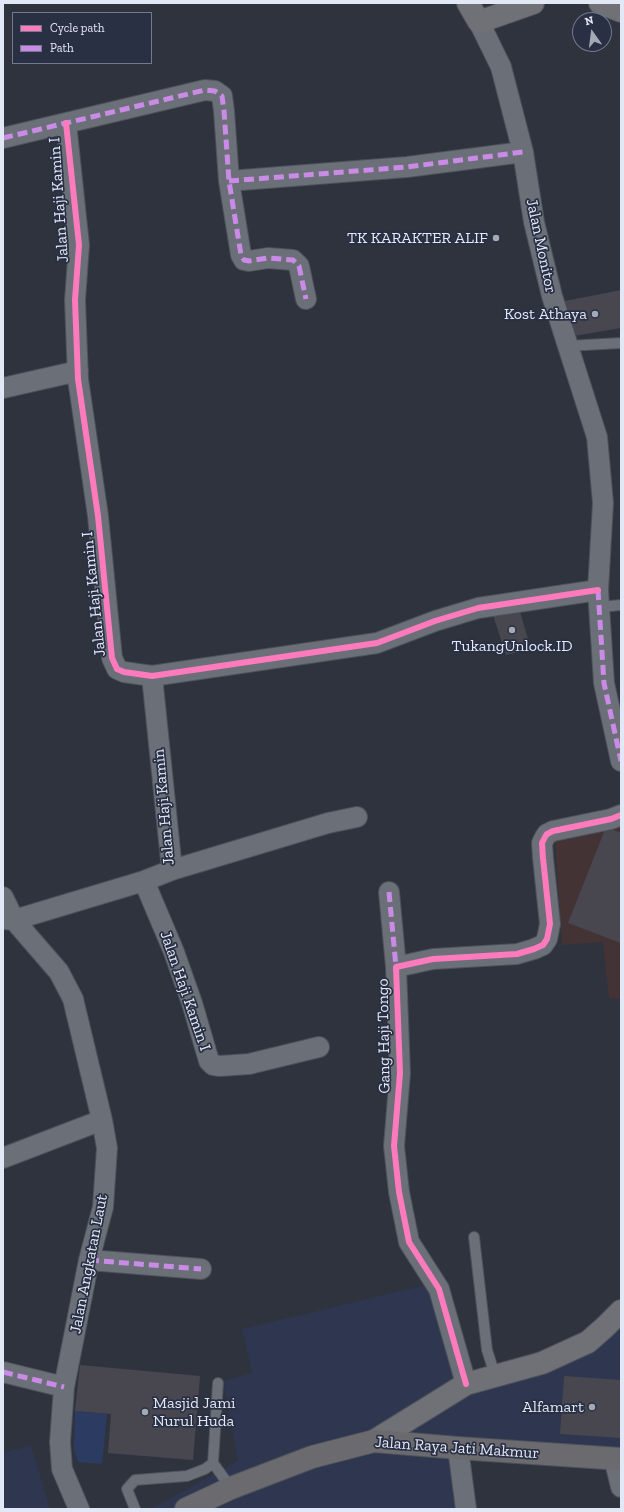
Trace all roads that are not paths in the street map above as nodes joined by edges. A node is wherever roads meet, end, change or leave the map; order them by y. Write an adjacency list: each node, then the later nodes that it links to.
1 (468, 3): 5 (main road)
2 (533, 3): 5 (main road)
3 (600, 3): 4 (main road)
4 (621, 11)
5 (479, 22): 8 (street, Jalan Monitor)
6 (66, 123): 7 (street); 9 (street); 13 (street, Jalan Haji Kamin I)
7 (3, 138)
8 (523, 152): 9 (street); 12 (street, Jalan Monitor)
9 (229, 181): 10 (street)
10 (306, 300)
11 (621, 342): 12 (lane)
12 (567, 346): 15 (street, Jalan Monitor)
13 (78, 371): 14 (street); 17 (street, Jalan Haji Kamin I)
14 (3, 388)
15 (599, 599): 16 (lane); 17 (street, Jalan Haji Kamin I); 18 (street)
16 (621, 605)
17 (152, 676): 21 (street, Jalan Haji Kamin)
18 (621, 761)
19 (621, 816): 26 (street, Gang Haji Tongo)
20 (357, 818): 21 (street)
21 (172, 870): 22 (street, Jalan Haji Kamin)
22 (144, 881): 25 (street, Jalan Haji Kamin); 27 (street, Jalan Haji Kamin I)
23 (389, 892): 26 (street)
24 (3, 897): 25 (street, Jalan Angkatan Laut)
25 (8, 920): 28 (street, Jalan Angkatan Laut)
26 (396, 967): 37 (street, Gang Haji Tongo)
27 (319, 1046)
28 (102, 1120): 29 (street); 31 (street, Jalan Angkatan Laut)
29 (3, 1158)
30 (474, 1237): 35 (lane)
31 (89, 1260): 32 (street); 38 (street, Jalan Angkatan Laut)
32 (201, 1269)
33 (621, 1311): 35 (main road)
34 (3, 1372): 38 (street)
35 (495, 1375): 37 (main road)
36 (218, 1383): 42 (lane)
37 (466, 1384): 39 (main road)
38 (64, 1387): 45 (street, Jalan Angkatan Laut)
39 (374, 1441): 40 (main road, Jalan Raya Jati Makmur); 44 (main road, Jalan Raya Jati Makmur)
40 (458, 1448): 41 (main road, Jalan Raya Jati Makmur); 48 (street)
41 (617, 1458): 43 (street)
42 (213, 1463): 44 (lane); 46 (lane)
43 (621, 1487)
44 (231, 1488): 47 (main road, Jalan Raya Jati Makmur)
45 (79, 1509)
46 (135, 1509)
47 (186, 1509)
48 (466, 1509)

